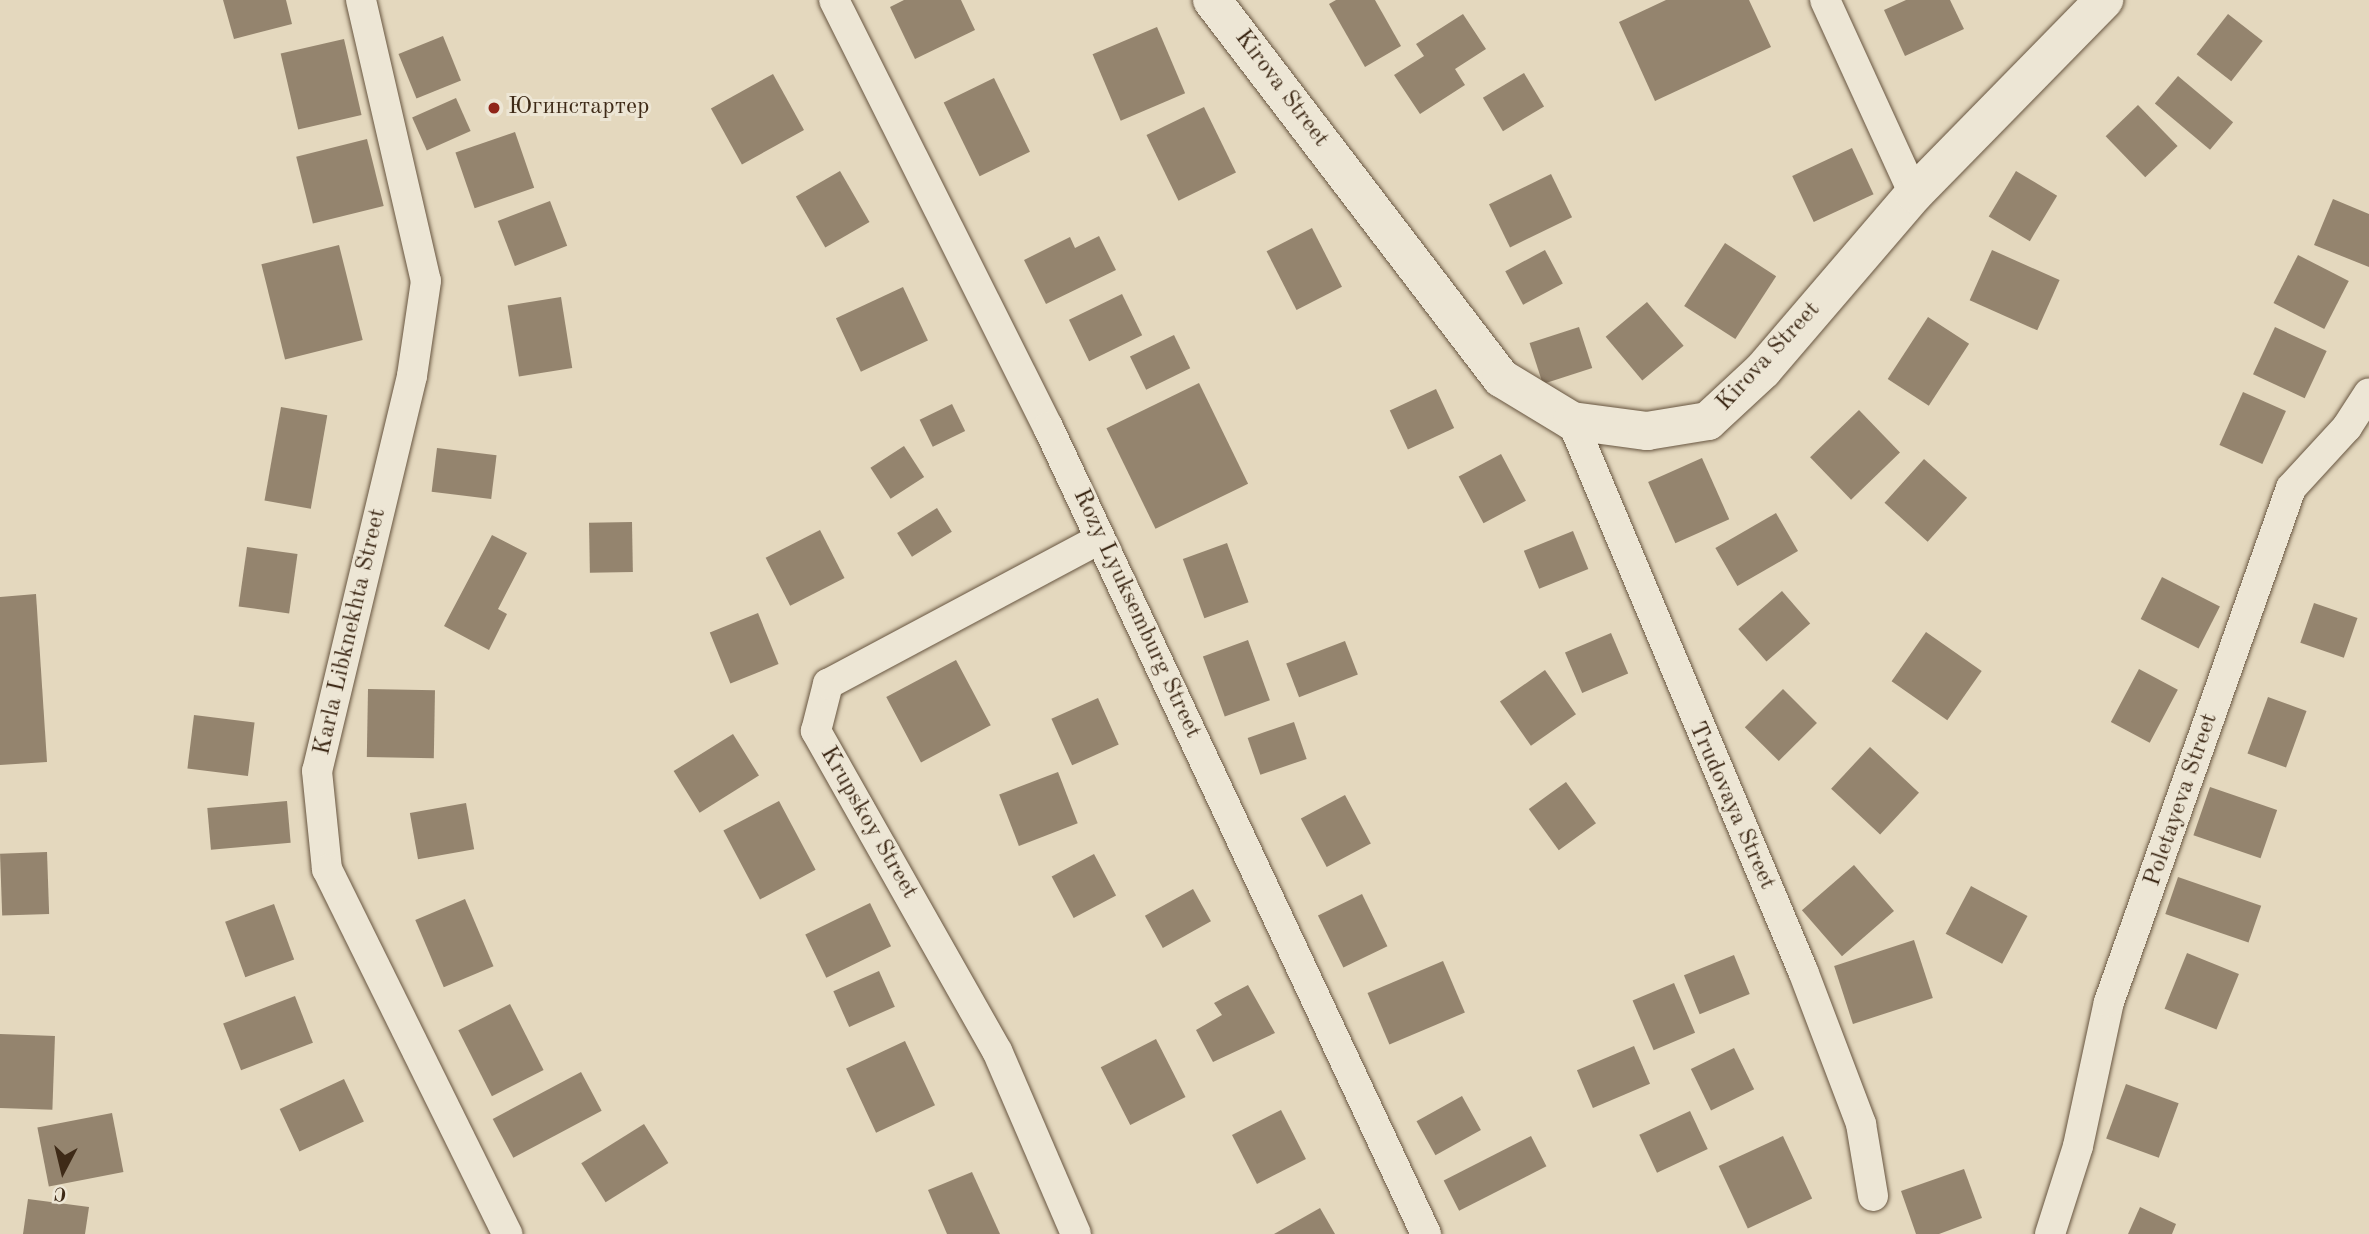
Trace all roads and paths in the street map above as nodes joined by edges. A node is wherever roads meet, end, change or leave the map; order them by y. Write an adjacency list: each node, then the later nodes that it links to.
1 (361, 0): 11 (street, Karla Libknekhta Street)
2 (834, 0): 9 (street, Rozy Lyuksemburg Street)
3 (1212, 0): 8 (main road, Kirova Street)
4 (1825, 0): 6 (street)
5 (2104, 0): 6 (main road, Kirova Street)
6 (1914, 194): 8 (main road, Kirova Street)
7 (2369, 393): 14 (street, Poletayeva Street)
8 (1572, 421): 10 (street, Trudovaya Street)
9 (1100, 539): 12 (street, Krupskoy Street); 13 (street, Rozy Lyuksemburg Street)
10 (1873, 1196)
11 (508, 1234)
12 (1076, 1234)
13 (1426, 1234)
14 (2050, 1234)

